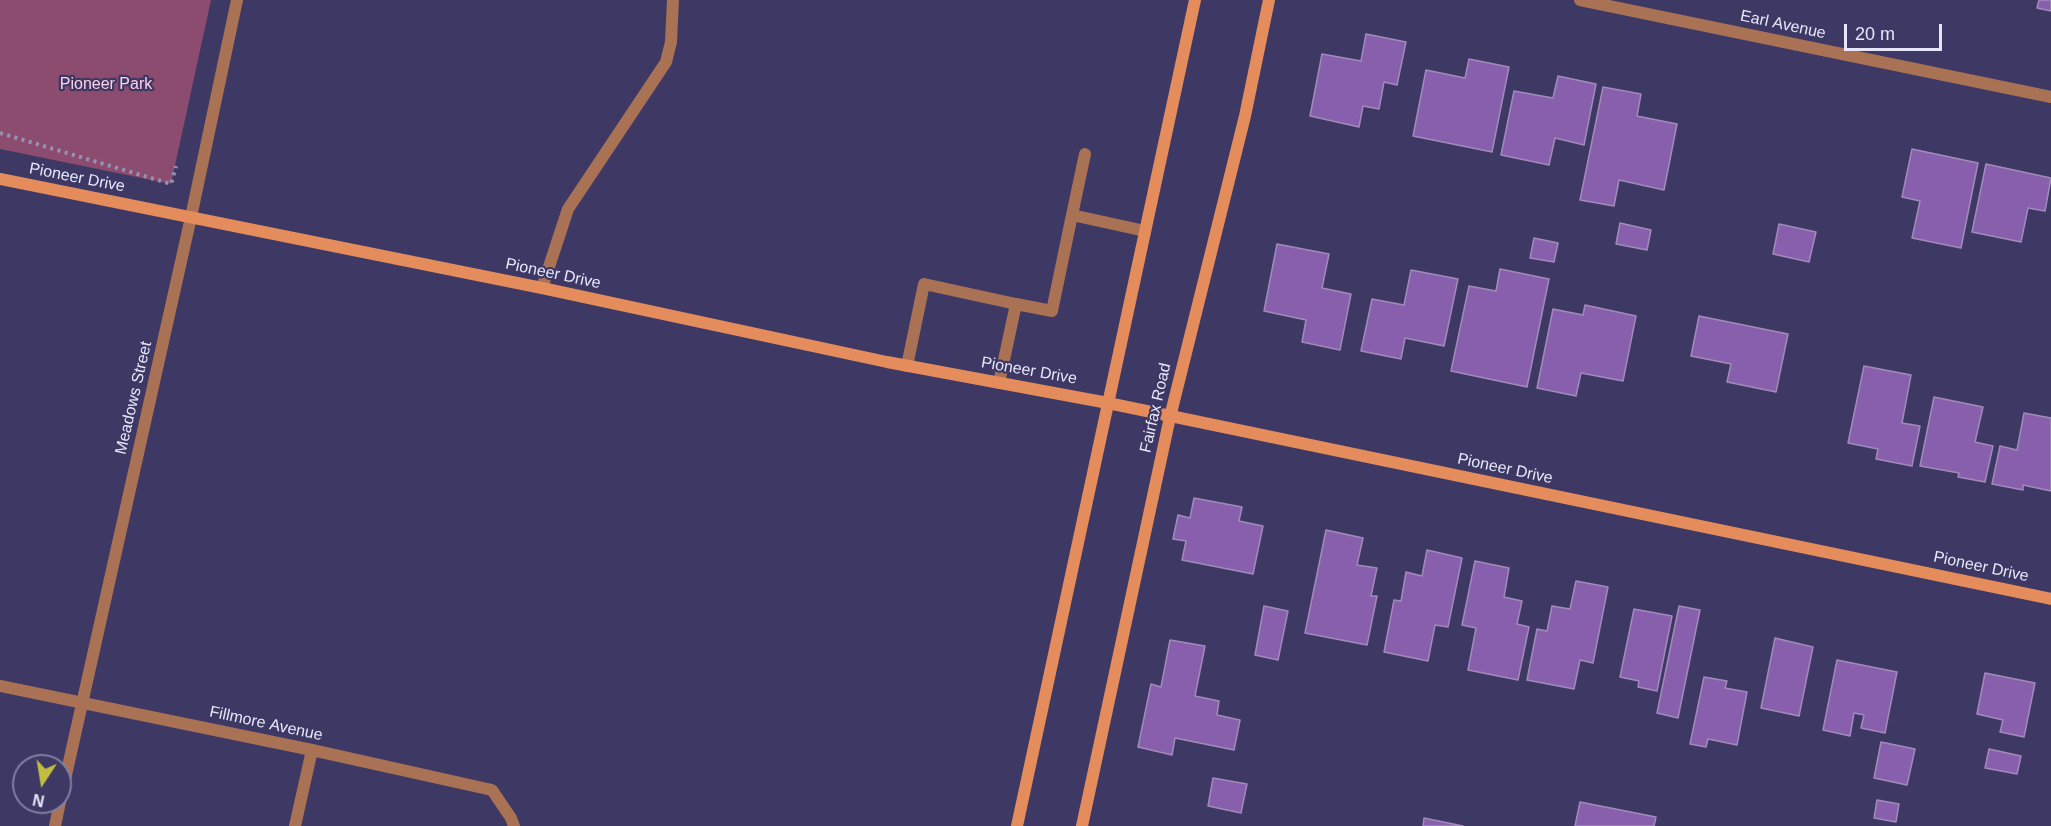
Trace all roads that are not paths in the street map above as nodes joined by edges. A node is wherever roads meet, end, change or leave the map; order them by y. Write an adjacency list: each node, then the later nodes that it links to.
1 (237, 0): 10 (street, Meadows Street)
2 (673, 0): 12 (street)
3 (1195, 0): 11 (street)
4 (1269, 0): 17 (street, Fairfax Road)
5 (1580, 0): 6 (street, Earl Avenue)
6 (2051, 97)
7 (1085, 154): 9 (street)
8 (0, 179): 10 (street, Pioneer Drive)
9 (1072, 215): 11 (street); 13 (street)
10 (191, 217): 12 (street, Pioneer Drive); 20 (street, Meadows Street)
11 (1145, 231): 16 (street)
12 (542, 288): 14 (street, Pioneer Drive)
13 (1016, 304): 14 (street); 15 (street)
14 (907, 366): 15 (street, Pioneer Drive)
15 (999, 383): 16 (street, Pioneer Drive)
16 (1108, 403): 17 (street, Pioneer Drive); 25 (street)
17 (1170, 417): 18 (street, Pioneer Drive); 26 (street, Fairfax Road)
18 (2051, 598)
19 (0, 686): 20 (street, Fillmore Avenue)
20 (82, 703): 21 (street, Fillmore Avenue); 22 (street, Meadows Street)
21 (312, 750): 23 (street, Fillmore Avenue); 24 (street)
22 (71, 754)
23 (512, 822)
24 (295, 826)
25 (1017, 826)
26 (1082, 826)

